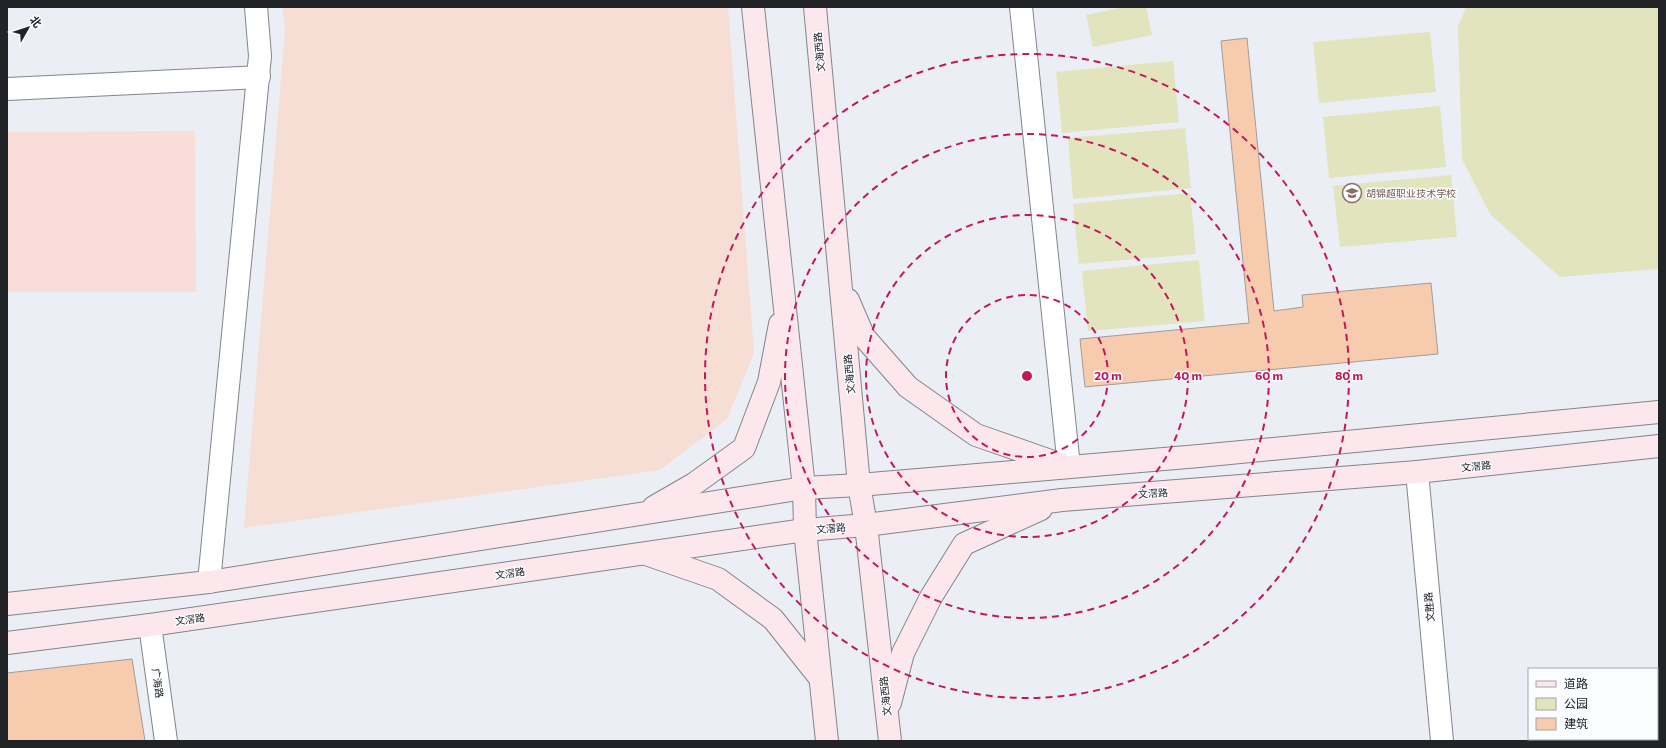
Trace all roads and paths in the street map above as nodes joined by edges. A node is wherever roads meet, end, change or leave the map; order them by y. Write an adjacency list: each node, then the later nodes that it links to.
1 (256, 7): 5 (street)
2 (753, 7): 8 (street)
3 (815, 7): 7 (street, 文海西路)
4 (1021, 7): 11 (street)
5 (259, 77): 6 (street); 20 (street)
6 (7, 89)
7 (840, 283): 11 (street); 13 (street, 文海西路)
8 (785, 301): 14 (street); 16 (street)
9 (1659, 412): 11 (street)
10 (1659, 446): 12 (street, 文滘路)
11 (1069, 467): 13 (street)
12 (1417, 472): 15 (street, 文滘路); 29 (street, 文胜路)
13 (859, 485): 14 (street); 17 (street, 文海西路)
14 (804, 488): 16 (street); 18 (street)
15 (1062, 500): 17 (street, 文滘路); 25 (street)
16 (644, 514): 20 (street)
17 (866, 525): 18 (street, 文滘路); 25 (street, 文海西路)
18 (805, 530): 19 (street, 文滘路); 24 (street)
19 (643, 553): 22 (street, 文滘路); 24 (street)
20 (209, 582): 21 (street)
21 (7, 604)
22 (150, 625): 23 (street, 文滘路); 26 (street, 广海路)
23 (7, 643)
24 (820, 678): 27 (street)
25 (887, 716): 28 (street, 文海西路)
26 (166, 741)
27 (827, 741)
28 (890, 741)
29 (1442, 741)

